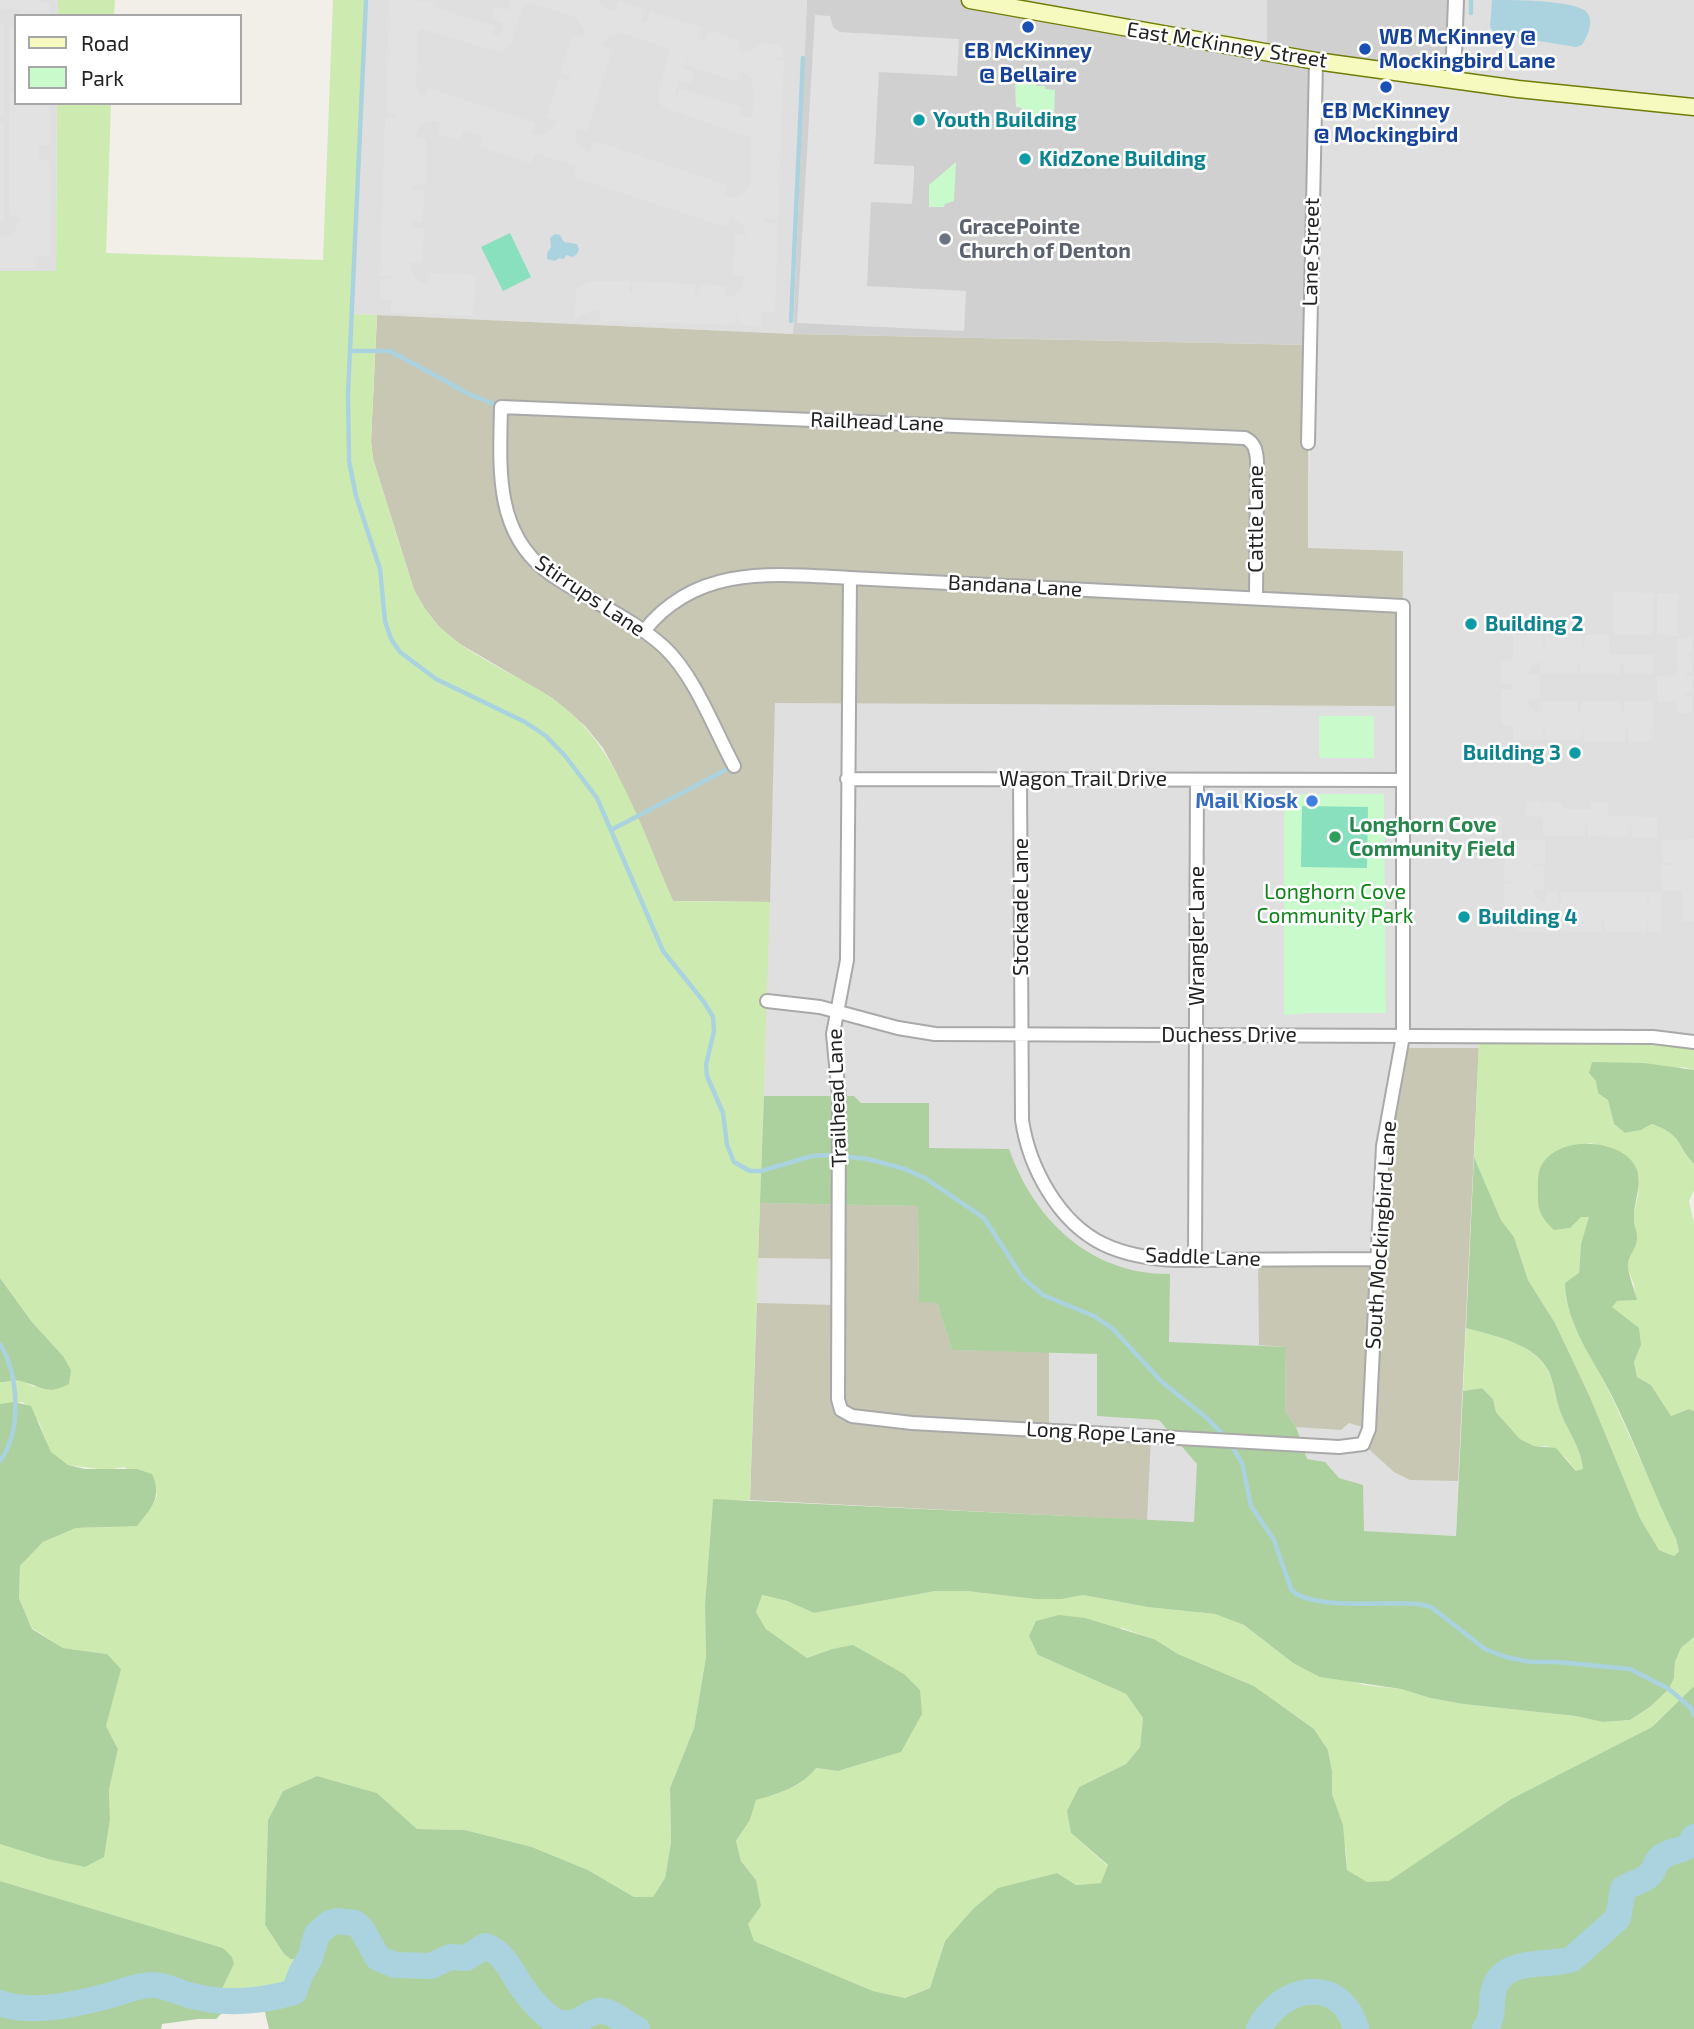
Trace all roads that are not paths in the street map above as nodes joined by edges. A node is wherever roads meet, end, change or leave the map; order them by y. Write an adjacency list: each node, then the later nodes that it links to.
1 (970, 0): 3 (main road, East McKinney Street)
2 (1456, 0): 5 (street)
3 (1001, 3): 4 (main road, East McKinney Street)
4 (1316, 61): 5 (main road, East McKinney Street); 9 (street, Lane Street)
5 (1453, 80): 6 (main road, East McKinney Street)
6 (1694, 107)
7 (501, 407): 8 (street, Railhead Lane); 13 (street, Stirrups Lane)
8 (1251, 441): 11 (street, Cattle Lane)
9 (1308, 443)
10 (850, 578): 11 (street, Bandana Lane); 13 (street, Bandana Lane); 15 (street, Trailhead Lane)
11 (1256, 598): 12 (street, Bandana Lane)
12 (1403, 606): 18 (street, South Mockingbird Lane)
13 (644, 631): 14 (street, Stirrups Lane)
14 (734, 766)
15 (847, 779): 16 (street, Wagon Trail Drive); 20 (street, Trailhead Lane)
16 (1020, 779): 17 (street, Wagon Trail Drive); 21 (street, Stockade Lane)
17 (1197, 780): 18 (street, Wagon Trail Drive); 22 (street, Wrangler Lane)
18 (1402, 780): 23 (street, South Mockingbird Lane)
19 (767, 1001): 20 (street, Duchess Drive)
20 (836, 1011): 21 (street, Duchess Drive); 27 (street, Trailhead Lane)
21 (1022, 1034): 22 (street, Duchess Drive); 26 (street, Saddle Lane)
22 (1197, 1035): 23 (street, Duchess Drive); 26 (street, Wrangler Lane)
23 (1403, 1036): 24 (street, Duchess Drive); 25 (street, South Mockingbird Lane)
24 (1694, 1042)
25 (1377, 1259): 26 (street, Saddle Lane); 28 (street, South Mockingbird Lane)
26 (1195, 1260)
27 (841, 1410): 28 (street, Long Rope Lane)
28 (1363, 1444)

